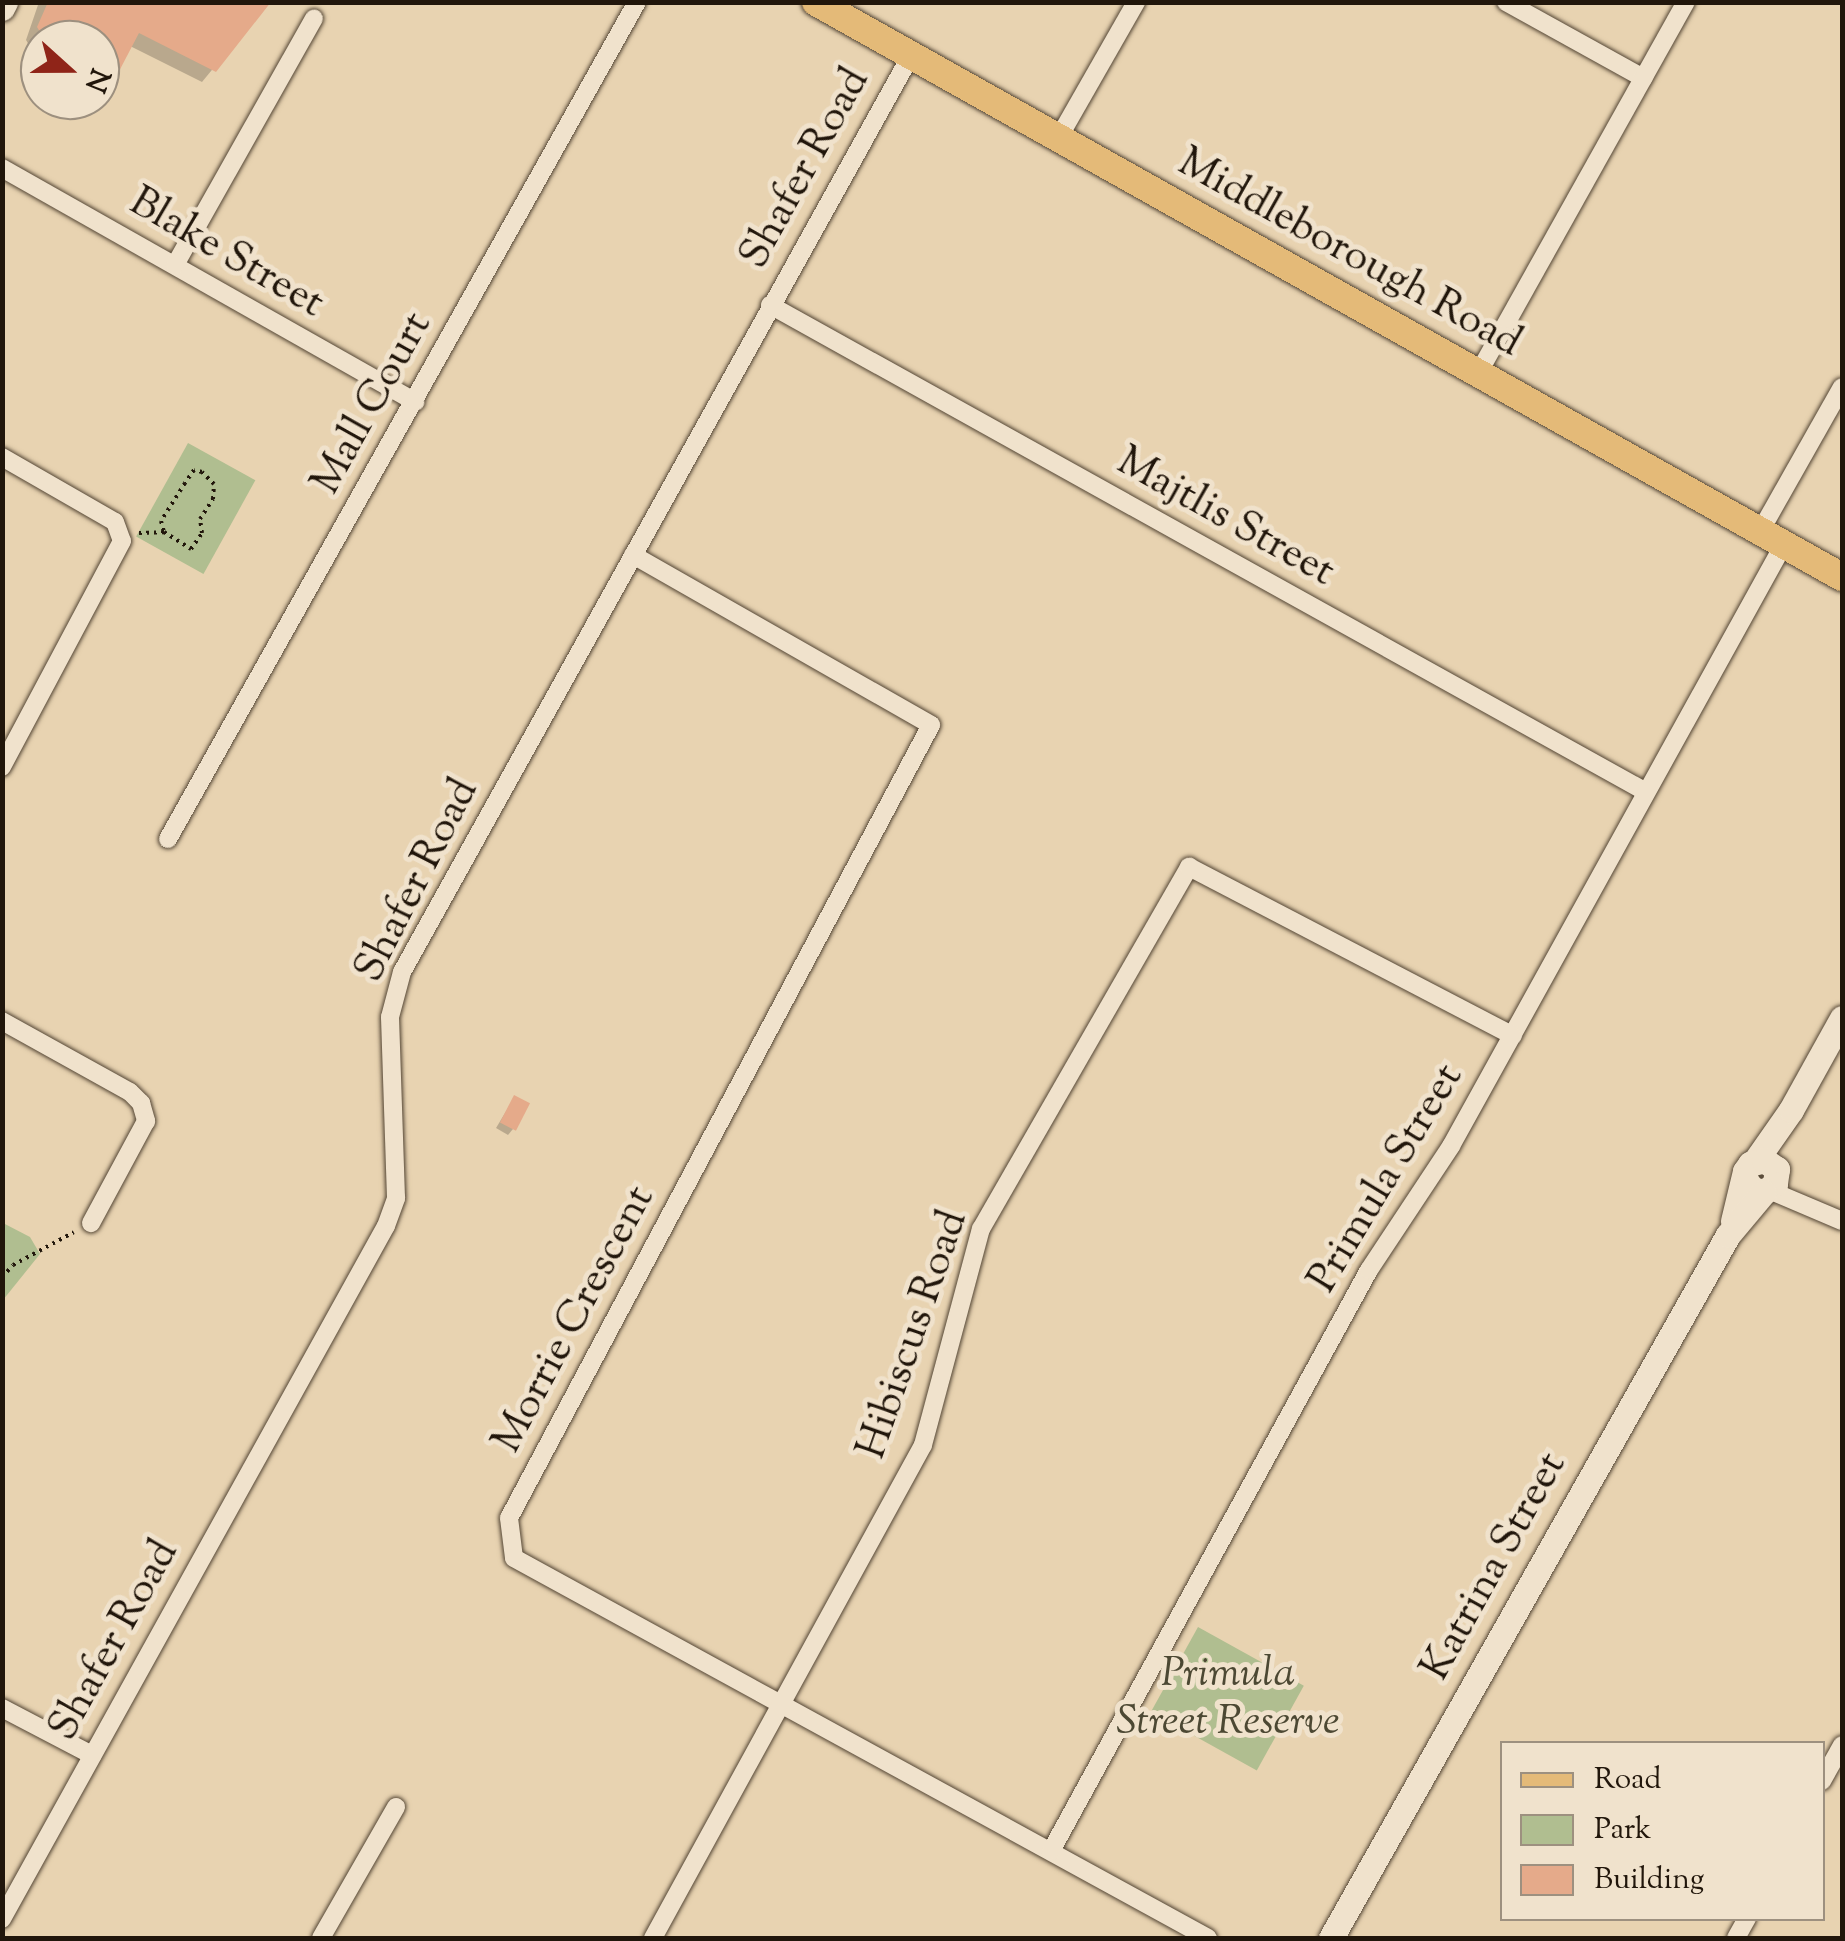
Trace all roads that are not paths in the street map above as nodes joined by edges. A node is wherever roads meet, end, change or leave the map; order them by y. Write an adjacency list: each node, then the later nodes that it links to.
1 (637, 2): 15 (street, Mall Court)
2 (816, 2): 7 (main road, Middleborough Road)
3 (1136, 2): 9 (street)
4 (1506, 2): 8 (street)
5 (1686, 2): 8 (street)
6 (314, 18): 11 (street)
7 (910, 57): 9 (main road, Middleborough Road); 12 (street, Shafer Road)
8 (1644, 78): 13 (street)
9 (1058, 140): 13 (main road, Middleborough Road)
10 (2, 168): 11 (street, Blake Street)
11 (175, 265): 15 (street, Blake Street)
12 (770, 305): 18 (street, Shafer Road); 21 (street, Majtlis Street)
13 (1479, 372): 17 (main road, Middleborough Road)
14 (1842, 387): 17 (street, Primula Street)
15 (415, 402): 22 (street, Mall Court)
16 (2, 457): 20 (street)
17 (1773, 537): 19 (main road, Middleborough Road); 21 (street, Primula Street)
18 (633, 555): 29 (street, Morrie Crescent); 32 (street, Shafer Road)
19 (1842, 577)
20 (2, 767)
21 (1646, 792): 25 (street, Primula Street)
22 (168, 839)
23 (1842, 1018): 26 (street, Katrina Street)
24 (2, 1021): 28 (street)
25 (1512, 1036): 29 (street, Hibiscus Road); 35 (street, Primula Street)
26 (1765, 1177): 27 (street); 40 (street, Katrina Street)
27 (1842, 1220)
28 (90, 1222)
29 (782, 1707): 35 (street, Morrie Crescent); 38 (street, Hibiscus Road)
30 (2, 1708): 32 (street)
31 (1842, 1745): 33 (street)
32 (92, 1754): 36 (street, Shafer Road)
33 (1825, 1776)
34 (396, 1807): 37 (street)
35 (1051, 1851): 39 (street, Morrie Crescent)
36 (2, 1919)
37 (321, 1938)
38 (653, 1938)
39 (1208, 1938)
40 (1331, 1938)

